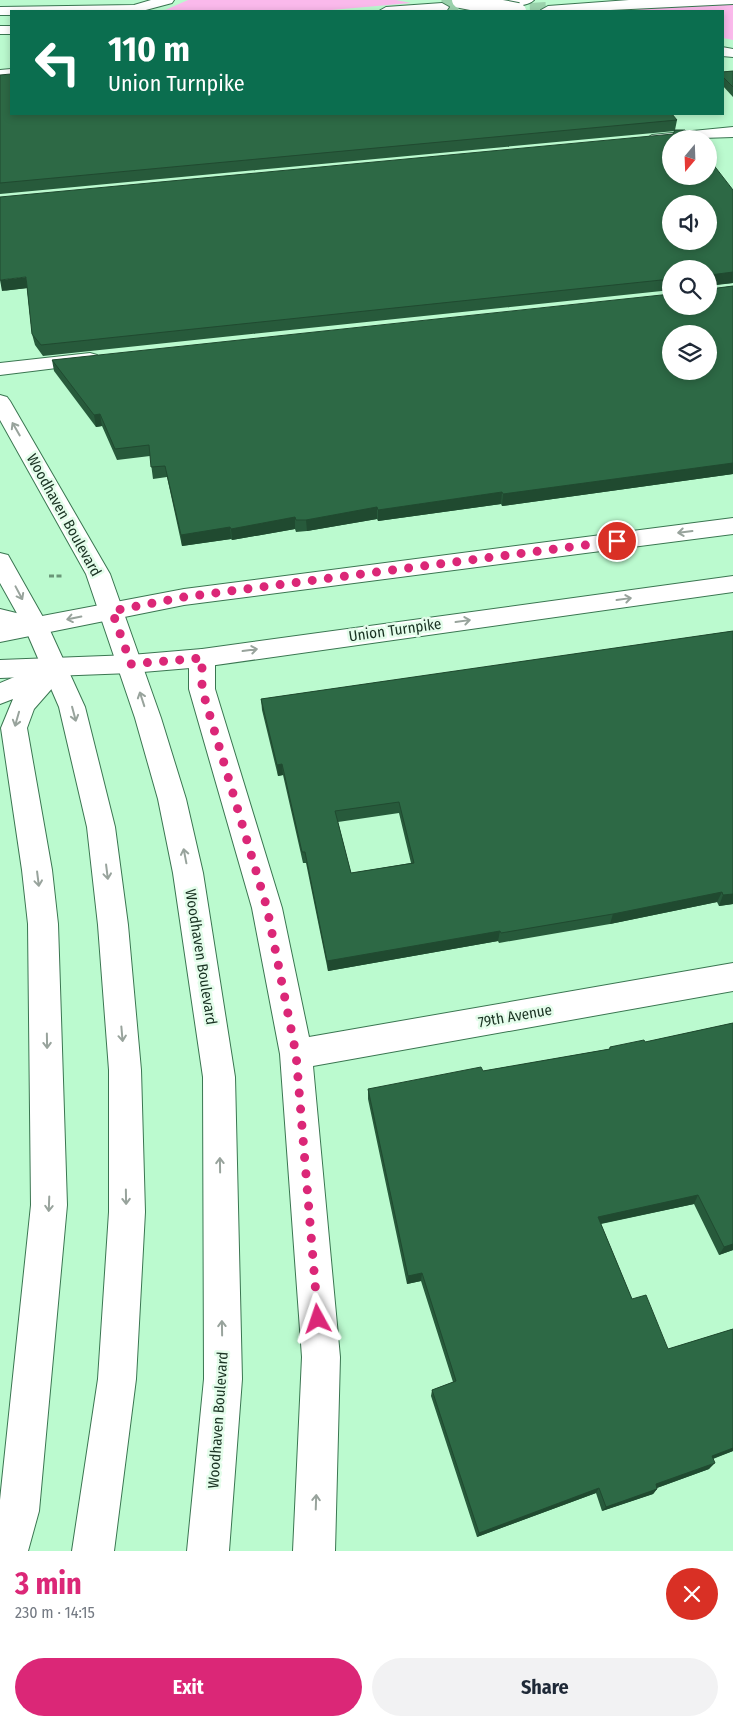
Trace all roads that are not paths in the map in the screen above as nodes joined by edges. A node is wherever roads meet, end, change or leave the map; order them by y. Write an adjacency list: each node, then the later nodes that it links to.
1 (167, 0): 7 (main road)
2 (460, 0): 5 (main road, bridge)
3 (527, 0): 5 (main road)
4 (733, 0): 9 (main road)
5 (513, 6)
6 (442, 7): 8 (main road)
7 (64, 10)
8 (400, 10)
9 (548, 10)
10 (712, 119): 11 (main road)
11 (731, 135): 12 (main road)
12 (635, 142)
13 (105, 358): 14 (main road)
14 (0, 369)
15 (0, 401): 19 (main road, Woodhaven Boulevard, one-way to 15)
16 (733, 526): 19 (main road, one-way to 19)
17 (0, 561): 21 (main road, one-way to 21)
18 (733, 584): 23 (main road, Union Turnpike, one-way to 18)
19 (112, 611): 21 (main road, one-way to 21); 24 (main road, Woodhaven Boulevard)
20 (0, 618): 21 (main road)
21 (36, 626): 22 (main road); 25 (main road)
22 (0, 633)
23 (202, 658): 24 (main road, Union Turnpike); 29 (main road)
24 (131, 664): 25 (main road, Union Turnpike); 32 (main road, Woodhaven Boulevard, one-way to 24)
25 (57, 668): 26 (main road, Union Turnpike); 27 (main road, Union Turnpike); 30 (main road, one-way to 30); 31 (main road, one-way to 31)
26 (0, 669)
27 (0, 694)
28 (733, 977): 29 (main road, 79th Avenue)
29 (296, 1054): 33 (main road, one-way to 29)
30 (7, 1551)
31 (93, 1551)
32 (208, 1551)
33 (314, 1551)

